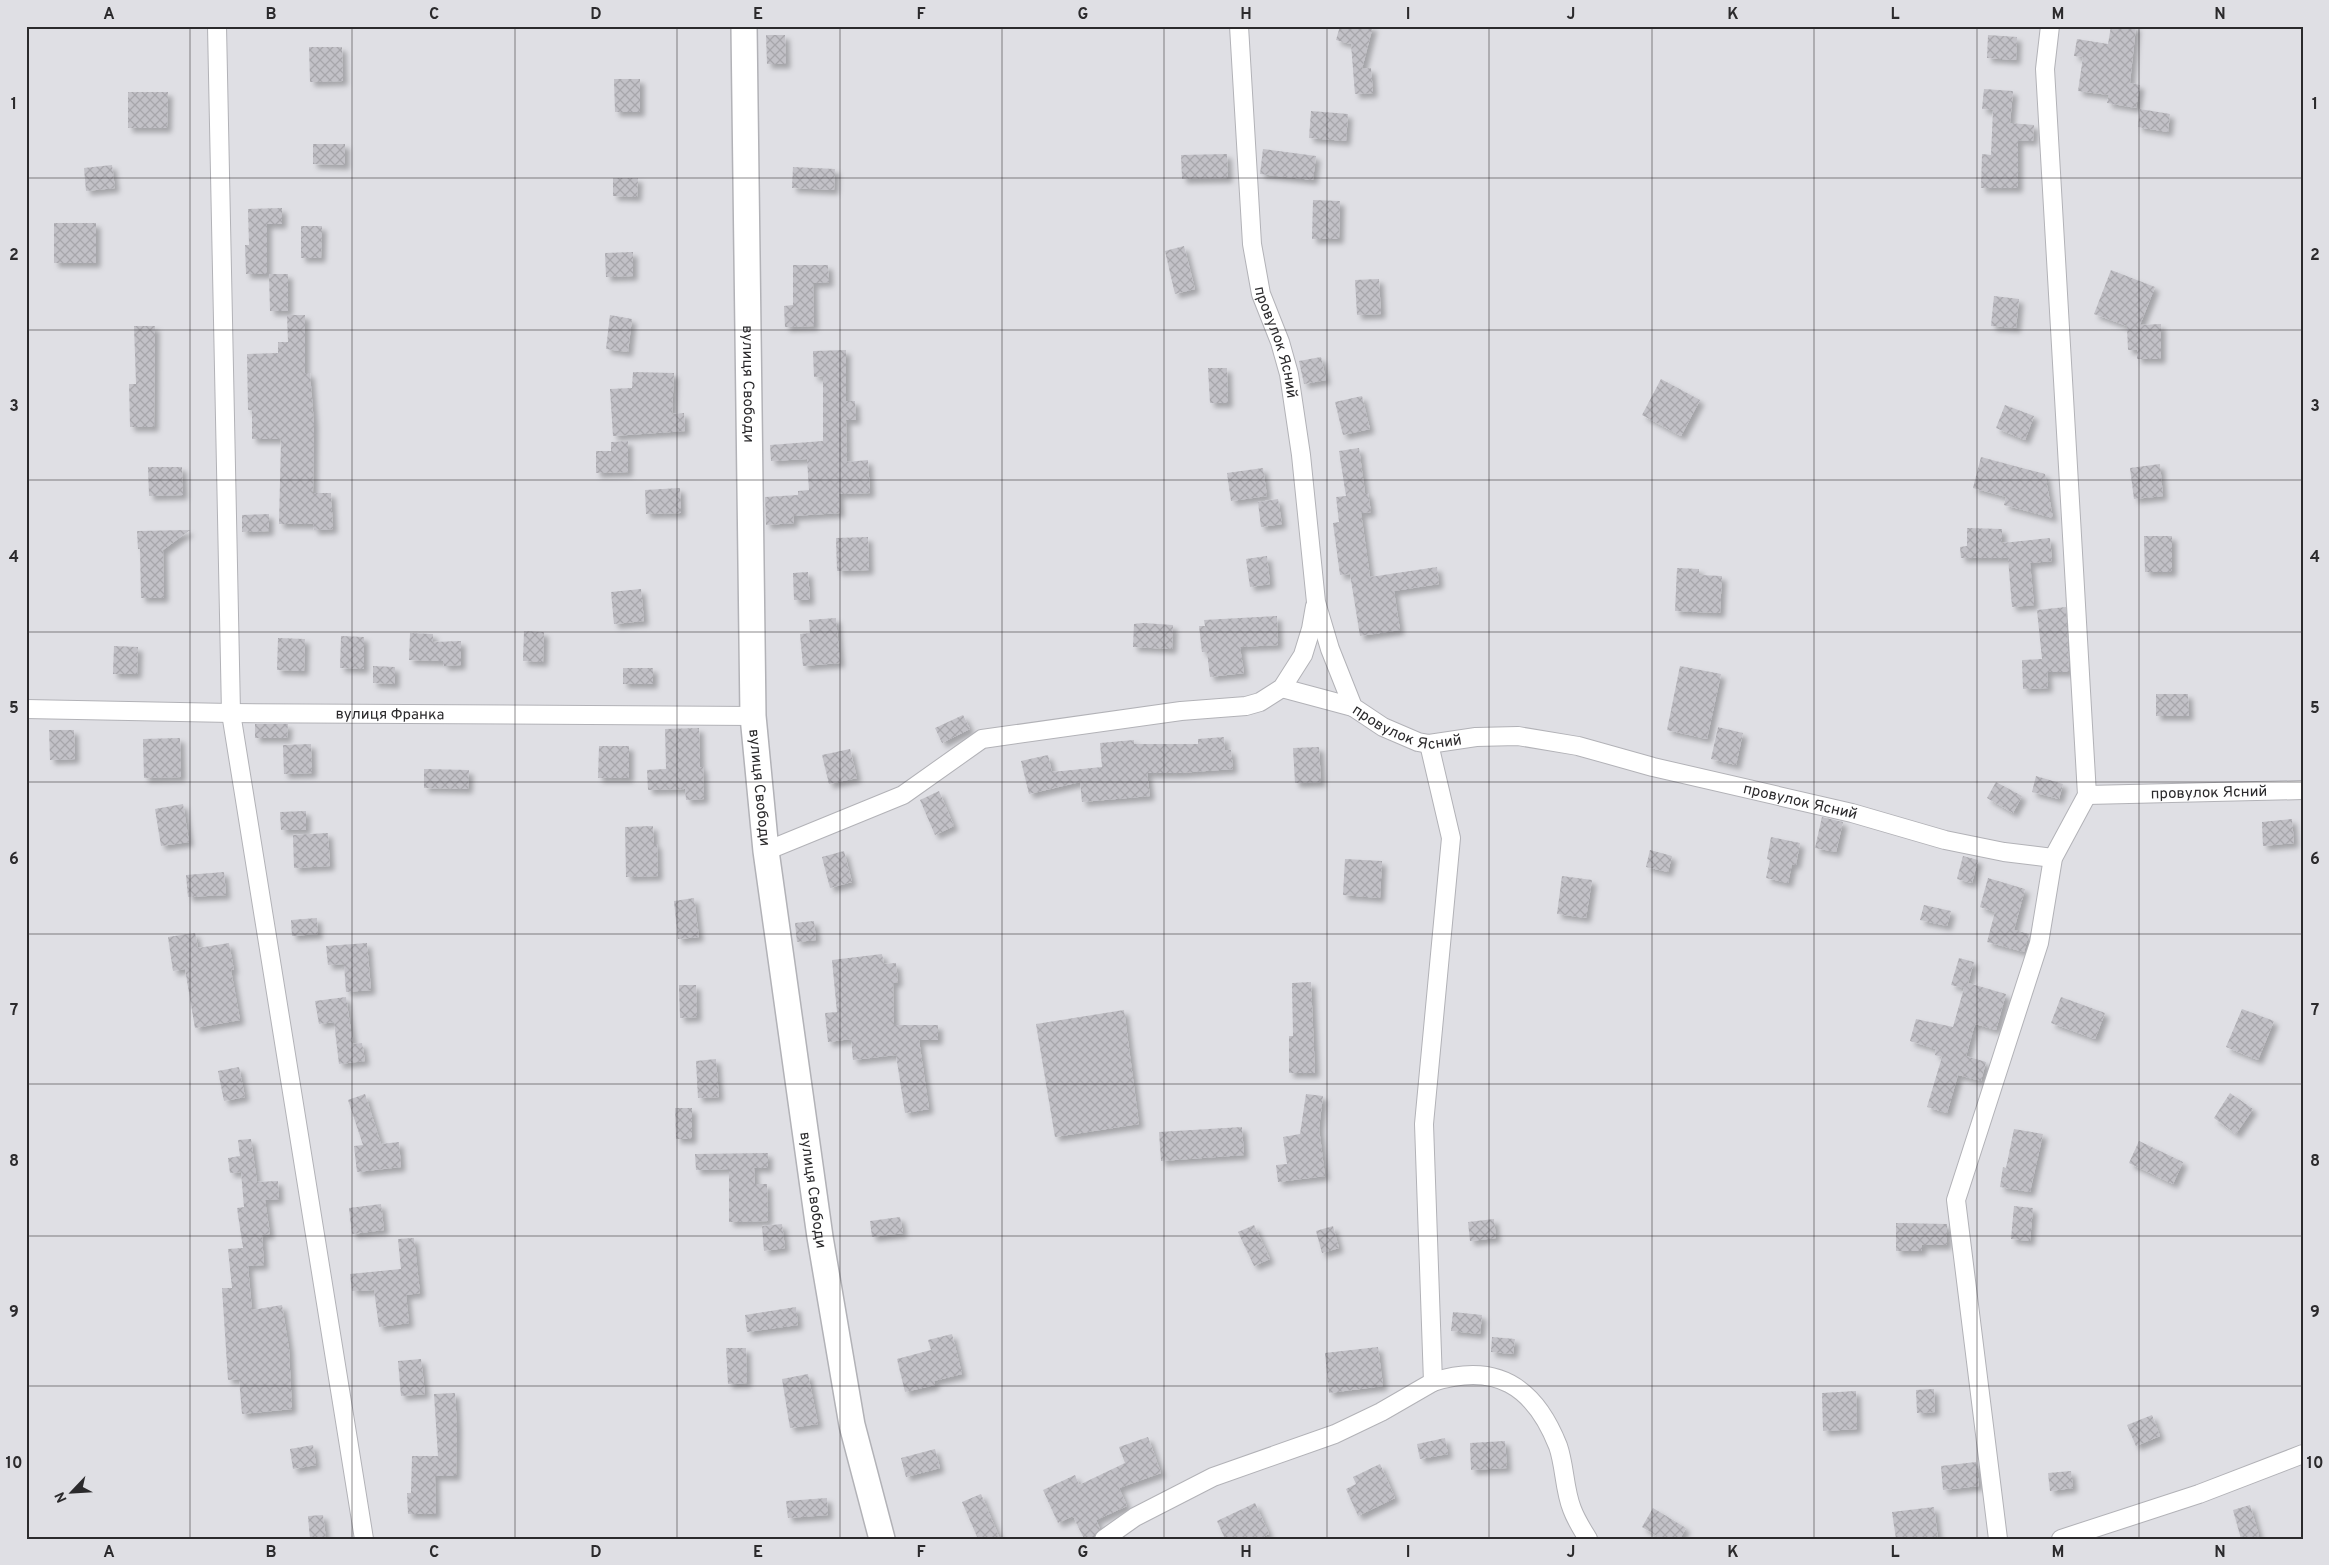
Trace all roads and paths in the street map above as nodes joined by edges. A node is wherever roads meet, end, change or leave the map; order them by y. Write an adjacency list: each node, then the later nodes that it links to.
1 (217, 26): 9 (street)
2 (744, 26): 10 (street, вулиця Свободи)
3 (1239, 26): 5 (street, провулок Ясний)
4 (2050, 26): 13 (street)
5 (1316, 602): 6 (street); 7 (street, провулок Ясний)
6 (1282, 688): 7 (street); 14 (street)
7 (1353, 707): 11 (street, провулок Ясний)
8 (26, 709): 9 (street, вулиця Франка)
9 (231, 713): 10 (street, вулиця Франка); 18 (street)
10 (753, 716): 14 (street, вулиця Свободи)
11 (1429, 744): 15 (street, провулок Ясний); 16 (street)
12 (2303, 790): 13 (street, провулок Ясний)
13 (2087, 795): 15 (street)
14 (766, 851): 19 (street, вулиця Свободи)
15 (2053, 858): 22 (street)
16 (1433, 1382): 20 (street); 21 (street)
17 (2303, 1454): 23 (street)
18 (364, 1539)
19 (882, 1539)
20 (1104, 1539)
21 (1588, 1539)
22 (1998, 1539)
23 (2061, 1539)

